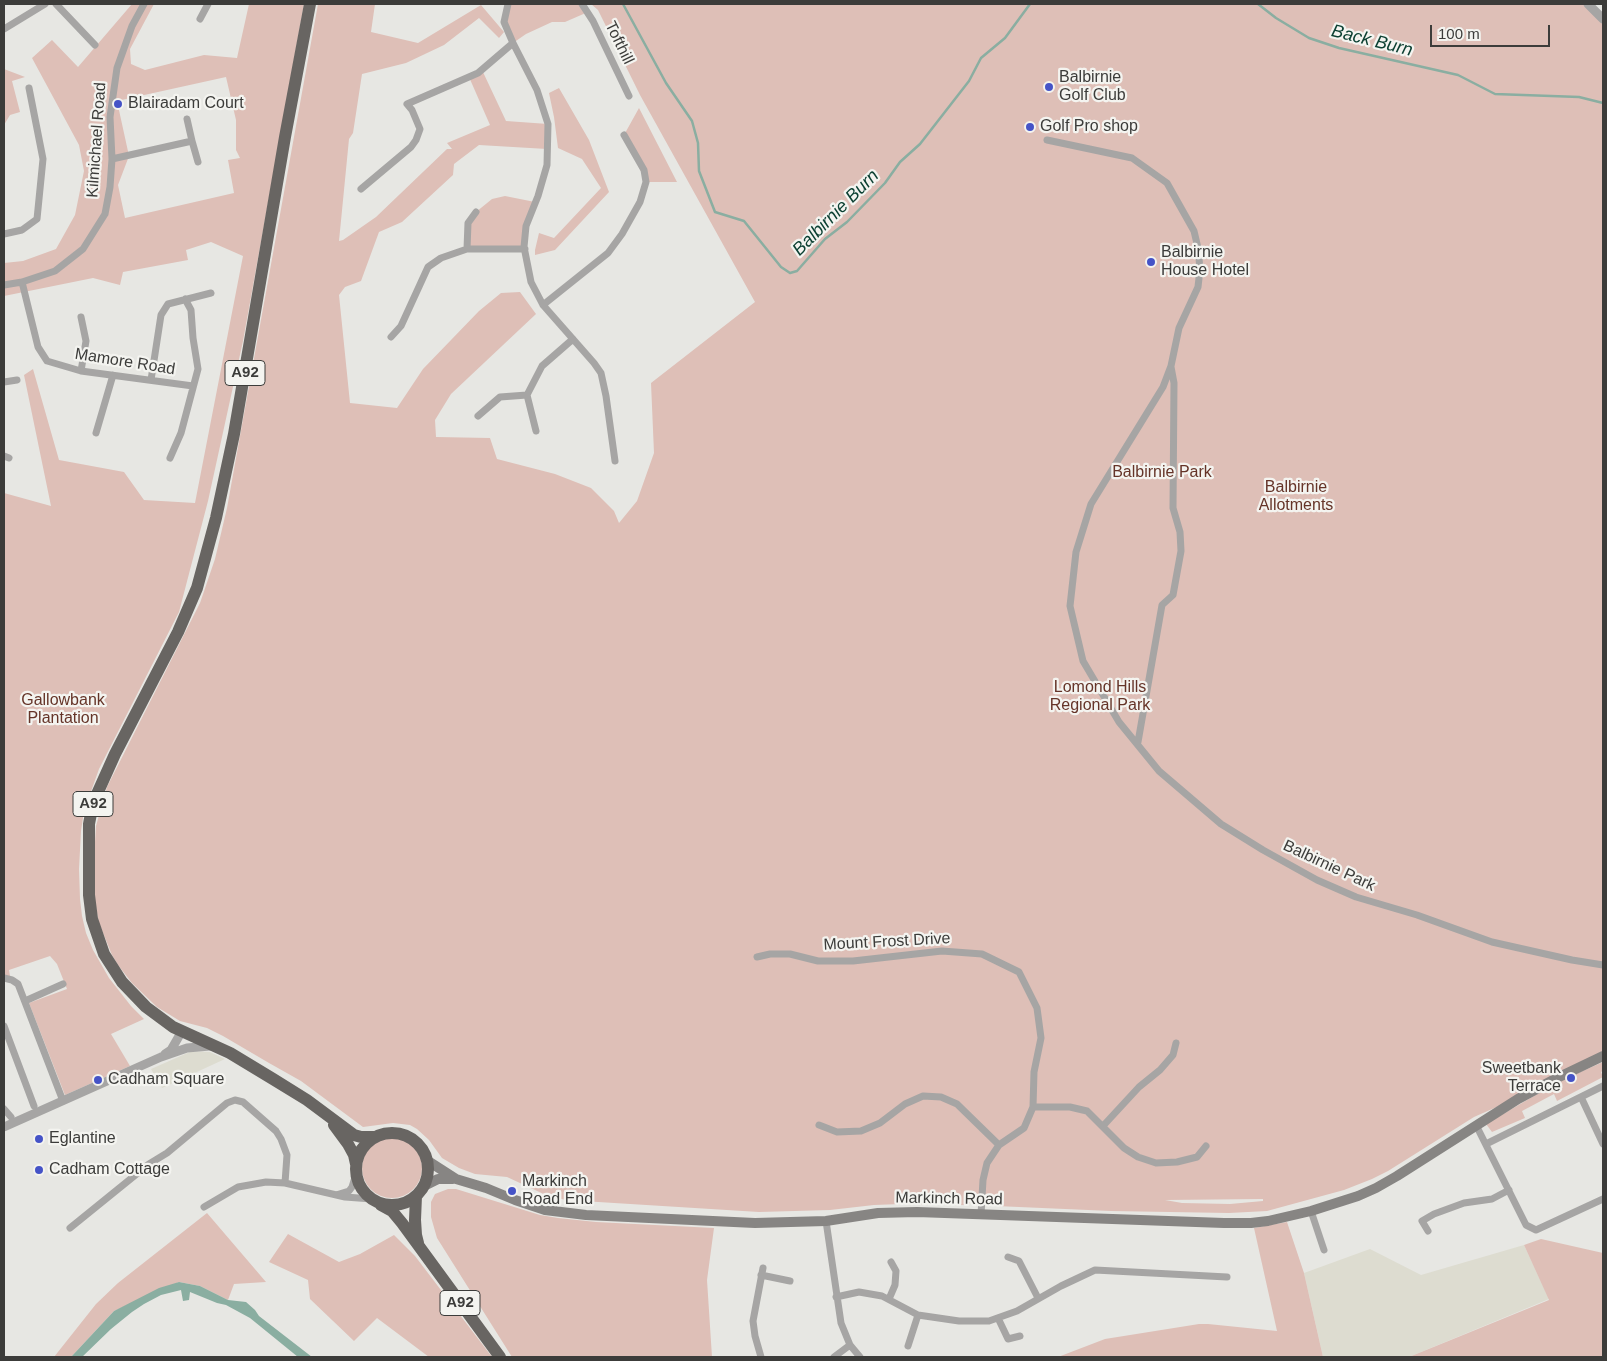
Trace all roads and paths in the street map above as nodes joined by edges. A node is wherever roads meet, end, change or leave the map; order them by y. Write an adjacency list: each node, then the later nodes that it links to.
1 (45, 4): 9 (street)
2 (56, 4): 14 (street)
3 (144, 4): 21 (street, Kilmichael Road)
4 (208, 4): 10 (street)
5 (310, 4): 56 (highway, A92)
6 (508, 4): 13 (street)
7 (582, 4): 16 (street, Tofthill)
8 (1588, 4): 11 (street)
9 (34, 6): 12 (street)
10 (200, 19)
11 (1603, 19)
12 (4, 29)
13 (513, 43): 23 (street); 27 (street)
14 (95, 45)
15 (29, 88): 25 (street)
16 (629, 96)
17 (187, 119): 20 (street)
18 (624, 135): 32 (street)
19 (1047, 140): 36 (street, Balbirnie Park)
20 (192, 142): 21 (street); 22 (street)
21 (112, 159): 28 (street, Kilmichael Road)
22 (198, 162)
23 (361, 189)
24 (476, 212): 26 (street)
25 (4, 234)
26 (467, 249): 27 (street); 34 (street)
27 (525, 249): 32 (street)
28 (22, 282): 29 (street, Kilmichael Road); 37 (street, Mamore Road)
29 (4, 284)
30 (212, 292): 31 (street)
31 (185, 299): 40 (street); 42 (street)
32 (543, 306): 35 (street)
33 (82, 317): 37 (street)
34 (391, 337)
35 (572, 339): 43 (street); 48 (street)
36 (1171, 366): 49 (street, Balbirnie Park); 49 (street, Balbirnie Park)
37 (81, 371): 38 (street, Mamore Road)
38 (113, 375): 40 (street, Mamore Road); 46 (street)
39 (17, 380): 41 (street)
40 (150, 380): 42 (street, Mamore Road)
41 (4, 382)
42 (193, 386): 47 (street)
43 (527, 395): 44 (street); 45 (street)
44 (478, 416)
45 (536, 432)
46 (96, 433)
47 (170, 458)
48 (615, 461)
49 (1138, 742): 51 (street, Balbirnie Park)
50 (757, 957): 65 (street, Mount Frost Drive)
51 (1603, 965)
52 (4, 978): 54 (street)
53 (64, 984): 54 (street)
54 (24, 1000): 63 (street)
55 (4, 1026): 64 (street)
56 (182, 1031): 58 (highway, A92); 60 (street)
57 (1176, 1043): 71 (street)
58 (216, 1047): 60 (street); 67 (highway, A92)
59 (1603, 1056): 70 (main road, Markinch Road)
60 (161, 1058): 63 (street)
61 (1603, 1086): 62 (street)
62 (1581, 1097): 74 (street); 75 (street)
63 (63, 1101): 72 (street)
64 (34, 1106)
65 (1034, 1107): 71 (street); 76 (street, Mount Frost Drive)
66 (4, 1109): 68 (street)
67 (324, 1113): 73 (highway, A92); 79 (highway, A92)
68 (11, 1117)
69 (819, 1125): 76 (street)
70 (1476, 1125): 74 (street); 88 (main road, Markinch Road)
71 (1103, 1126): 77 (street)
72 (4, 1127)
73 (375, 1137): 78 (highway, A92); 79 (highway)
74 (1486, 1144): 82 (street)
75 (1603, 1144)
76 (999, 1145): 89 (street, Mount Frost Drive)
77 (1206, 1146)
78 (428, 1161): 80 (main road, Markinch Road); 83 (highway, A92)
79 (356, 1169): 84 (street); 86 (highway, A92)
80 (456, 1179): 83 (main road, Markinch Road); 90 (main road, Markinch Road)
81 (285, 1183): 84 (street); 87 (street); 91 (street)
82 (1509, 1190): 85 (street); 92 (street)
83 (420, 1191): 86 (highway); 93 (highway, A92)
84 (336, 1195): 86 (street)
85 (1603, 1199)
86 (374, 1201): 93 (highway, A92)
87 (204, 1207)
88 (1312, 1210): 89 (main road, Markinch Road); 94 (street)
89 (981, 1214): 90 (main road, Markinch Road)
90 (826, 1222): 101 (street)
91 (70, 1228)
92 (1428, 1231)
93 (420, 1249): 109 (highway, A92)
94 (1324, 1250)
95 (1008, 1257): 102 (street)
96 (891, 1262): 103 (street)
97 (763, 1268): 98 (street)
98 (761, 1275): 100 (street); 110 (street)
99 (1227, 1277): 102 (street)
100 (790, 1281)
101 (836, 1297): 103 (street); 107 (street)
102 (1038, 1298): 105 (street)
103 (888, 1299): 104 (street)
104 (918, 1315): 105 (street); 108 (street)
105 (998, 1318): 106 (street)
106 (1020, 1336)
107 (850, 1345): 111 (street); 112 (street)
108 (908, 1346)
109 (500, 1357)
110 (761, 1357)
111 (834, 1357)
112 (860, 1357)

